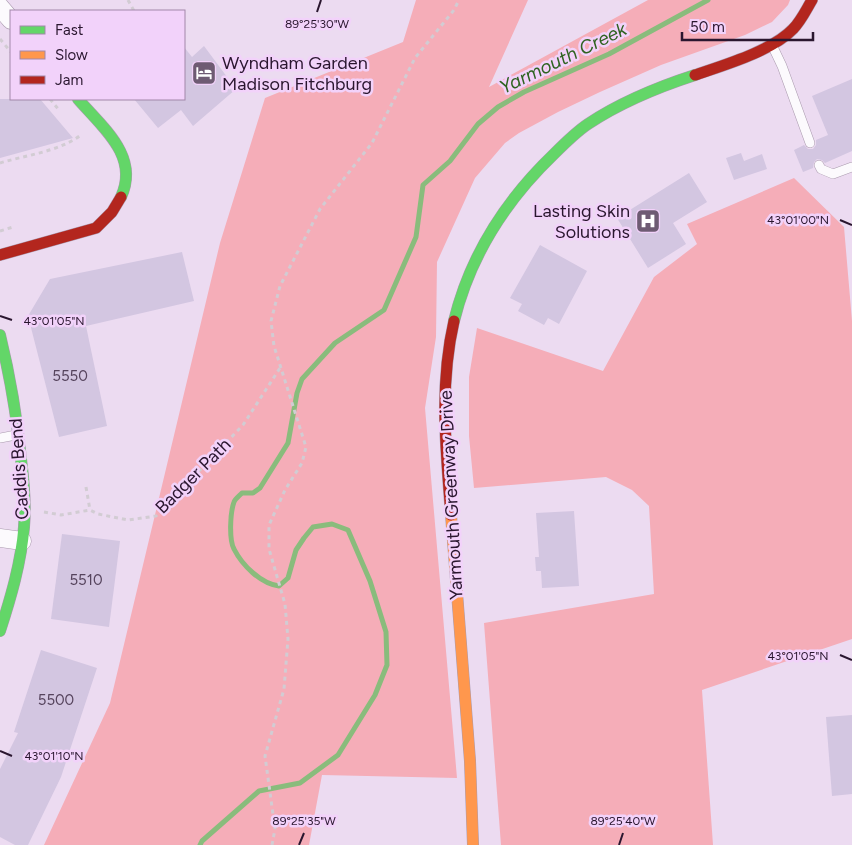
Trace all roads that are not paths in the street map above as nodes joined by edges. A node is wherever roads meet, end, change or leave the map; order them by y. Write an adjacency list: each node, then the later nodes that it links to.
1 (812, 0): 4 (street, Yarmouth Greenway Drive)
2 (0, 7): 3 (street)
3 (10, 19)
4 (772, 45): 6 (lane); 16 (street, Yarmouth Greenway Drive)
5 (79, 100): 9 (street)
6 (810, 143)
7 (819, 165): 8 (lane)
8 (852, 167)
9 (0, 255)
10 (0, 335): 11 (street, Caddis Bend)
11 (19, 434): 12 (lane); 14 (street, Caddis Bend)
12 (0, 438)
13 (0, 538): 14 (street)
14 (22, 541): 15 (street, Caddis Bend)
15 (0, 631)
16 (473, 845)

